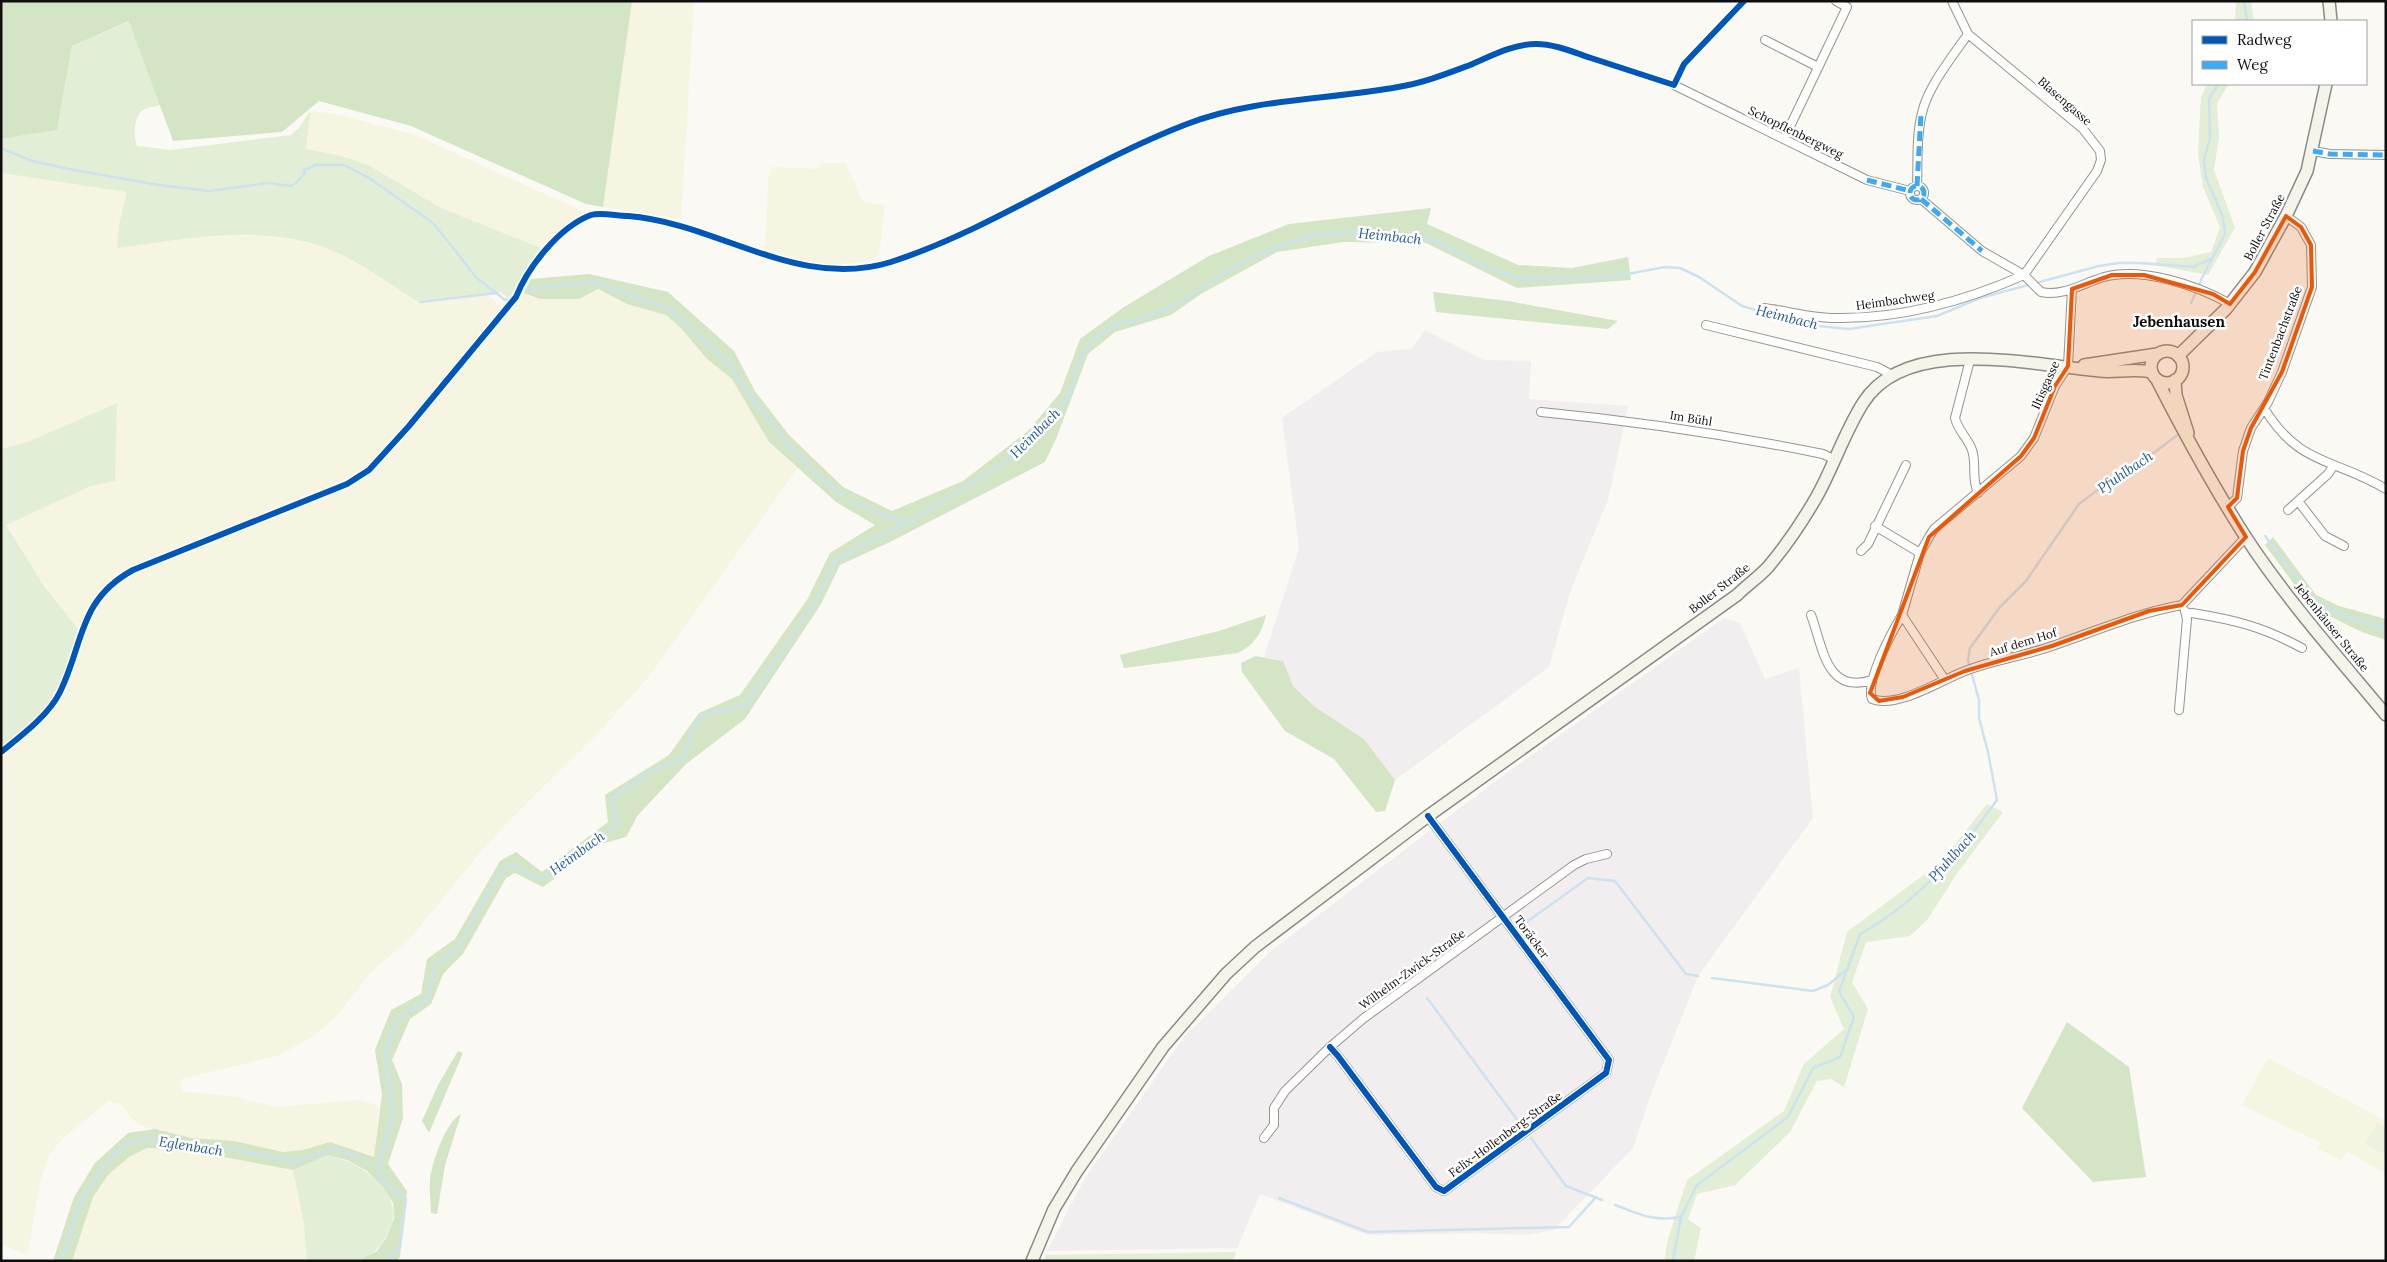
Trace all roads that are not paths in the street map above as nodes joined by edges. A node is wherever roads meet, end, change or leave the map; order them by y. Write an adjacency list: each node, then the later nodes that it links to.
1 (1836, 1): 7 (street)
2 (1952, 1): 5 (street)
3 (2329, 1): 4 (main road)
4 (2331, 20)
5 (1968, 34): 13 (street); 17 (street, Blasengasse)
6 (1765, 40): 7 (street)
7 (1818, 68): 10 (street)
8 (1674, 85): 10 (street, Schopflenbergweg)
9 (2326, 85): 11 (main road, Boller Straße)
10 (1784, 139): 14 (street, Schopflenbergweg)
11 (2313, 151): 12 (street); 16 (main road, Boller Straße)
12 (2386, 155)
13 (1917, 186): 14 (street); 15 (street)
14 (1910, 191): 15 (street)
15 (1921, 199): 17 (street)
16 (2286, 216): 19 (main road, Boller Straße); 29 (street, Tintenbachstraße)
17 (2025, 276): 18 (street); 20 (street, Heimbachweg)
18 (2072, 289): 19 (street); 25 (street, Iltisgasse)
19 (2230, 304): 23 (main road, Boller Straße)
20 (1764, 308)
21 (1706, 325): 26 (street)
22 (2156, 354): 23 (main road); 25 (main road, Boller Straße); 27 (main road)
23 (2178, 356): 28 (main road)
24 (1970, 360): 25 (main road, Boller Straße); 26 (main road, Boller Straße); 36 (street)
25 (2068, 366): 27 (main road, Boller Straße); 36 (street, Iltisgasse)
26 (1894, 376): 32 (main road, Boller Straße)
27 (2154, 376): 28 (main road); 31 (main road)
28 (2175, 380): 31 (main road)
29 (2264, 408): 34 (street); 38 (street, Tintenbachstraße)
30 (1541, 412): 32 (street, Im Bühl)
31 (2190, 442): 38 (main road)
32 (1835, 460): 55 (main road, Boller Straße)
33 (1906, 465): 40 (street)
34 (2334, 465): 35 (street); 37 (street)
35 (2386, 489)
36 (1978, 493): 44 (street, Iltisgasse)
37 (2298, 501): 39 (street); 42 (street)
38 (2228, 507): 41 (main road)
39 (2288, 510)
40 (1875, 526): 43 (street); 44 (street)
41 (2246, 537): 45 (street); 54 (main road, Jebenhäuser Straße)
42 (2344, 546)
43 (1861, 550)
44 (1920, 553): 48 (street, Iltisgasse)
45 (2182, 605): 46 (street); 51 (street, Auf dem Hof)
46 (2186, 614): 49 (street); 53 (street)
47 (1812, 615): 50 (street)
48 (1902, 615): 50 (street, Iltisgasse); 51 (street)
49 (2302, 648)
50 (1872, 680): 52 (street, Iltisgasse)
51 (1945, 680): 52 (street, Auf dem Hof)
52 (1872, 699)
53 (2179, 710)
54 (2386, 715)
55 (1428, 816): 57 (street, Toräcker); 61 (main road, Boller Straße)
56 (1607, 854): 57 (street, Wilhelm-Zwick-Straße)
57 (1503, 916): 58 (street, Wilhelm-Zwick-Straße); 59 (street, Toräcker)
58 (1330, 1047): 59 (street, Felix-Hollenberg-Straße); 60 (street, Wilhelm-Zwick-Straße)
59 (1606, 1073)
60 (1264, 1138)
61 (1032, 1261)

